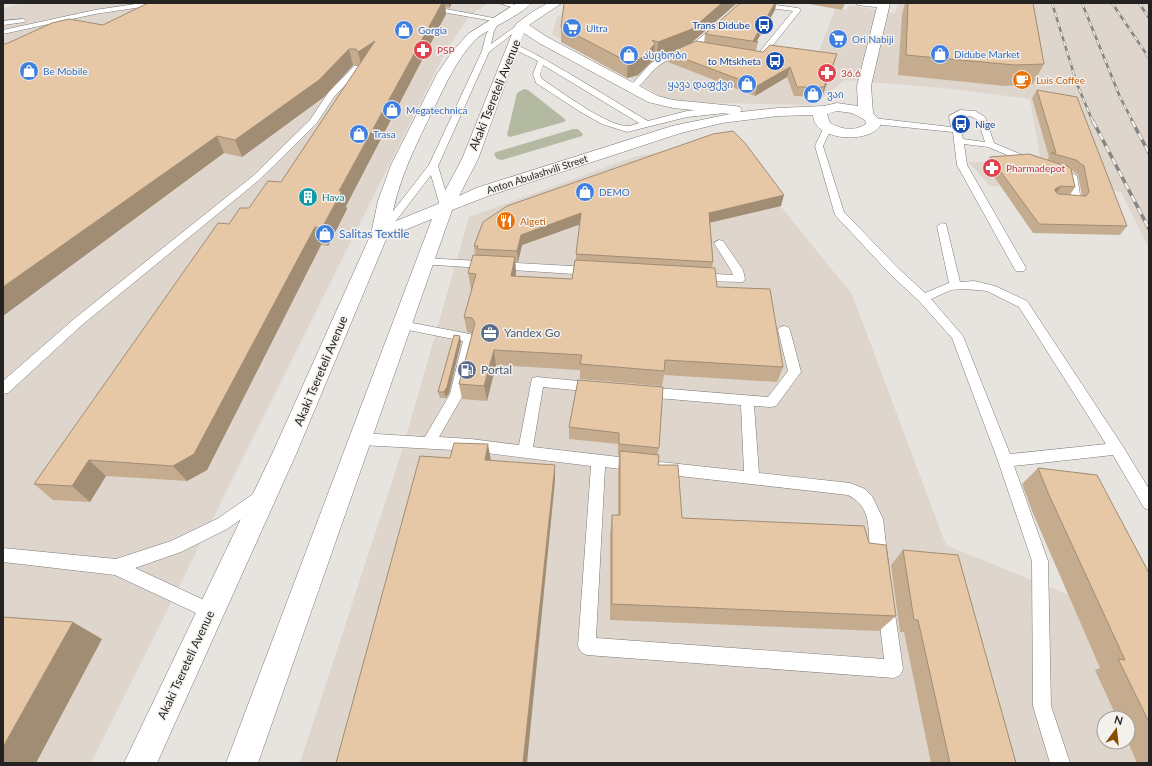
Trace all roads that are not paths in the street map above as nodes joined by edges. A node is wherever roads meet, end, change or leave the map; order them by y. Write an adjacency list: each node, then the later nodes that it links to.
1 (156, 3): 9 (lane); 11 (lane)
2 (403, 3): 10 (lane)
3 (502, 3): 7 (lane)
4 (556, 3): 14 (main road, Akaki Tsereteli Avenue)
5 (747, 3): 18 (lane)
6 (858, 3): 8 (lane)
7 (521, 5): 10 (main road, Akaki Tsereteli Avenue)
8 (884, 5): 21 (main road)
9 (131, 14)
10 (497, 20): 17 (lane); 39 (main road, Akaki Tsereteli Avenue)
11 (53, 21): 12 (lane); 15 (lane)
12 (3, 23)
13 (721, 23): 22 (lane)
14 (522, 24): 16 (main road, Akaki Tsereteli Avenue); 17 (lane); 22 (main road, Anton Abulashvili Street)
15 (3, 32)
16 (515, 46): 19 (lane); 37 (main road, Akaki Tsereteli Avenue)
17 (486, 51): 34 (lane)
18 (744, 56)
19 (542, 60): 27 (lane); 27 (lane)
20 (357, 68): 50 (lane)
21 (864, 86): 23 (main road); 26 (main road)
22 (630, 87): 24 (main road, Anton Abulashvili Street)
23 (831, 108): 25 (main road, Anton Abulashvili Street); 26 (main road, Anton Abulashvili Street); 29 (main road)
24 (728, 109): 25 (main road, Anton Abulashvili Street); 27 (lane)
25 (778, 112): 28 (main road, Anton Abulashvili Street)
26 (870, 118): 29 (main road, Anton Abulashvili Street); 30 (lane)
27 (646, 124)
28 (698, 124): 29 (main road, Anton Abulashvili Street); 37 (main road, Anton Abulashvili Street)
29 (828, 128): 46 (lane)
30 (956, 130): 31 (lane); 32 (lane)
31 (959, 141): 32 (lane); 42 (lane)
32 (990, 145): 33 (lane)
33 (1038, 164)
34 (433, 166): 37 (lane); 39 (lane)
35 (1060, 170): 36 (lane)
36 (1055, 199)
37 (445, 206): 39 (main road, Anton Abulashvili Street); 41 (main road, Akaki Tsereteli Avenue)
38 (942, 226): 45 (lane)
39 (380, 234): 60 (main road, Akaki Tsereteli Avenue)
40 (719, 243): 44 (lane)
41 (424, 262): 43 (lane); 47 (main road, Akaki Tsereteli Avenue)
42 (1020, 268)
43 (599, 271)
44 (684, 276)
45 (955, 286): 46 (lane); 55 (lane)
46 (924, 298): 58 (lane)
47 (402, 325): 53 (main road, Akaki Tsereteli Avenue); 54 (lane)
48 (784, 330): 52 (lane)
49 (607, 388): 56 (lane)
50 (3, 389)
51 (630, 390): 52 (lane)
52 (747, 400): 59 (lane)
53 (361, 439): 54 (lane); 68 (main road, Akaki Tsereteli Avenue)
54 (429, 442): 56 (lane)
55 (1117, 449): 58 (lane); 61 (lane)
56 (525, 452): 57 (lane)
57 (598, 461): 59 (lane); 65 (lane)
58 (1005, 461): 69 (lane)
59 (752, 478): 64 (lane)
60 (267, 492): 63 (lane); 66 (main road, Akaki Tsereteli Avenue)
61 (1149, 503)
62 (3, 555): 63 (lane)
63 (116, 566): 66 (lane)
64 (882, 575)
65 (884, 591)
66 (211, 612): 67 (main road, Akaki Tsereteli Avenue)
67 (140, 763)
68 (242, 763)
69 (1060, 763)

